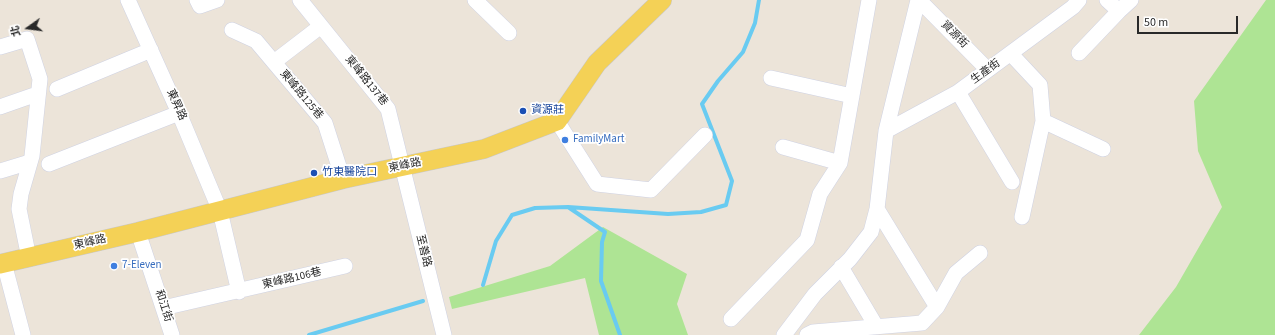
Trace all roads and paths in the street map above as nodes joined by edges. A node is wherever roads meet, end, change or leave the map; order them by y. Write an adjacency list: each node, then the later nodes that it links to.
1 (128, 0): 17 (street, 東昇路)
2 (197, 0): 3 (street)
3 (217, 0)
4 (300, 0): 13 (street, 東峰路137巷)
5 (475, 0): 15 (street)
6 (662, 0): 30 (main road)
7 (869, 0): 26 (street)
8 (918, 0): 21 (street, 資源街); 31 (street)
9 (1107, 0): 12 (street)
10 (1130, 0): 12 (street)
11 (1073, 2): 19 (street, 生產街)
12 (1119, 11): 18 (street)
13 (321, 26): 20 (street); 38 (street, 東峰路137巷)
14 (232, 30): 20 (street, 東峰路125巷)
15 (508, 33)
16 (0, 47): 25 (street)
17 (150, 50): 23 (street); 28 (street, 東昇路)
18 (1079, 53)
19 (1011, 54): 21 (street, 生產街); 29 (street)
20 (274, 62): 40 (street, 東峰路125巷)
21 (988, 70): 24 (street, 生產街)
22 (771, 78): 26 (street)
23 (57, 89)
24 (958, 92): 31 (street, 生產街); 41 (street)
25 (37, 94): 27 (street); 35 (street)
26 (852, 96): 36 (street)
27 (0, 107)
28 (179, 113): 37 (street); 43 (street, 東昇路)
29 (1043, 120): 34 (street); 44 (street)
30 (557, 122): 32 (street); 38 (main road, 東峰路)
31 (886, 132): 42 (street)
32 (705, 135)
33 (783, 147): 36 (street)
34 (1103, 149)
35 (30, 162): 39 (street); 47 (street)
36 (840, 163): 54 (street)
37 (49, 164)
38 (402, 166): 40 (main road, 東峰路); 58 (street, 至善路)
39 (0, 171)
40 (343, 179): 43 (main road, 東峰路)
41 (1012, 182)
42 (877, 209): 50 (street); 52 (street)
43 (220, 212): 45 (main road, 東峰路); 51 (street)
44 (1022, 217)
45 (138, 232): 47 (main road, 東峰路); 53 (street, 和江街)
46 (980, 253): 52 (street)
47 (29, 258): 48 (main road, 東峰路)
48 (2, 264): 56 (street)
49 (345, 266): 51 (street, 東峰路106巷)
50 (841, 268): 55 (street); 59 (street)
51 (238, 292): 53 (street, 東峰路106巷)
52 (937, 307): 55 (street)
53 (163, 308): 57 (street, 和江街)
54 (731, 319)
55 (876, 326): 60 (street)
56 (23, 335)
57 (172, 335)
58 (444, 335)
59 (784, 335)
60 (808, 335)

